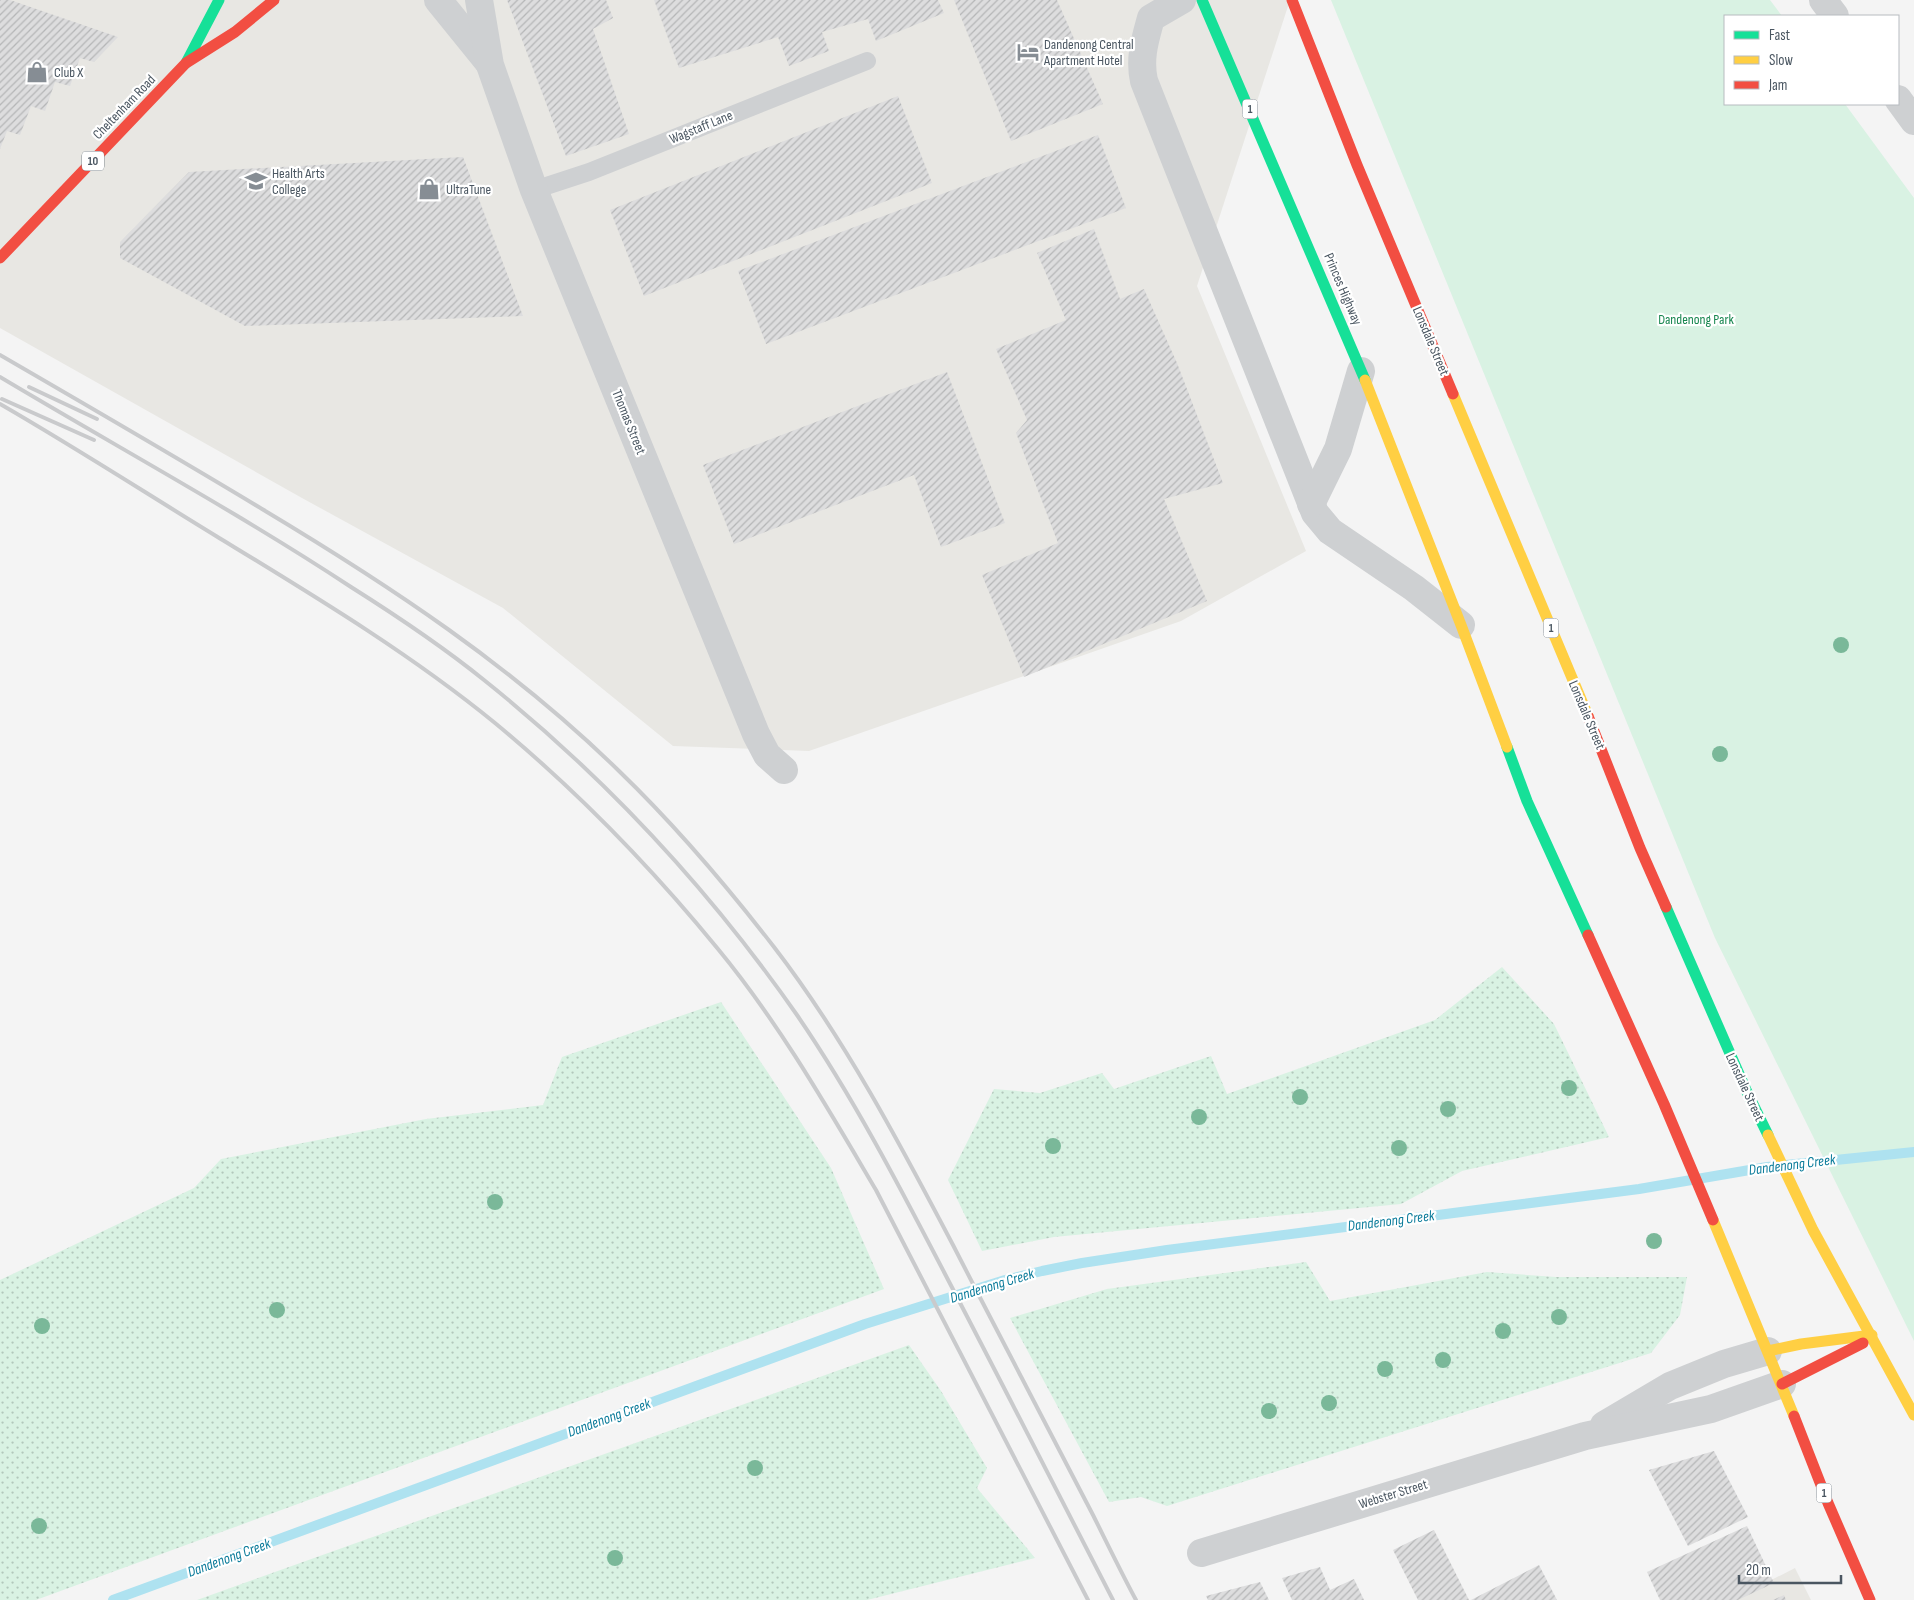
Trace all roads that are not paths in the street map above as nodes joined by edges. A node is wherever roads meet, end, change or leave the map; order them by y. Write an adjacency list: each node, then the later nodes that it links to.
1 (219, 0): 11 (main road, Cheltenham Road / 10)
2 (274, 0): 9 (main road, Cheltenham Road / 10)
3 (284, 0): 9 (main road, 10)
4 (438, 0): 12 (street, Thomas Street)
5 (480, 0): 12 (street, Thomas Street)
6 (1182, 0): 18 (street)
7 (1202, 0): 17 (main road, Princes Highway / 1)
8 (1292, 0): 21 (main road, Lonsdale Street / 1)
9 (266, 9): 11 (main road, Cheltenham Road / 10)
10 (867, 60): 15 (lane, Wagstaff Lane)
11 (186, 63): 16 (main road, Cheltenham Road / 10)
12 (490, 64): 15 (street, Thomas Street)
13 (1899, 100): 14 (street)
14 (1914, 121)
15 (534, 190): 20 (street, Thomas Street)
16 (0, 258)
17 (1360, 371): 18 (street); 19 (main road, 1)
18 (1311, 504): 19 (street)
19 (1461, 625): 22 (main road, 1)
20 (784, 770)
21 (1872, 1337): 22 (main road); 23 (main road); 24 (main road, Lonsdale Street / 1)
22 (1768, 1351): 23 (main road, 1); 25 (street, Webster Street)
23 (1782, 1384): 25 (street, Webster Street); 27 (main road, 1)
24 (1914, 1415)
25 (1585, 1436): 26 (street, Webster Street)
26 (1201, 1552)
27 (1870, 1600)

